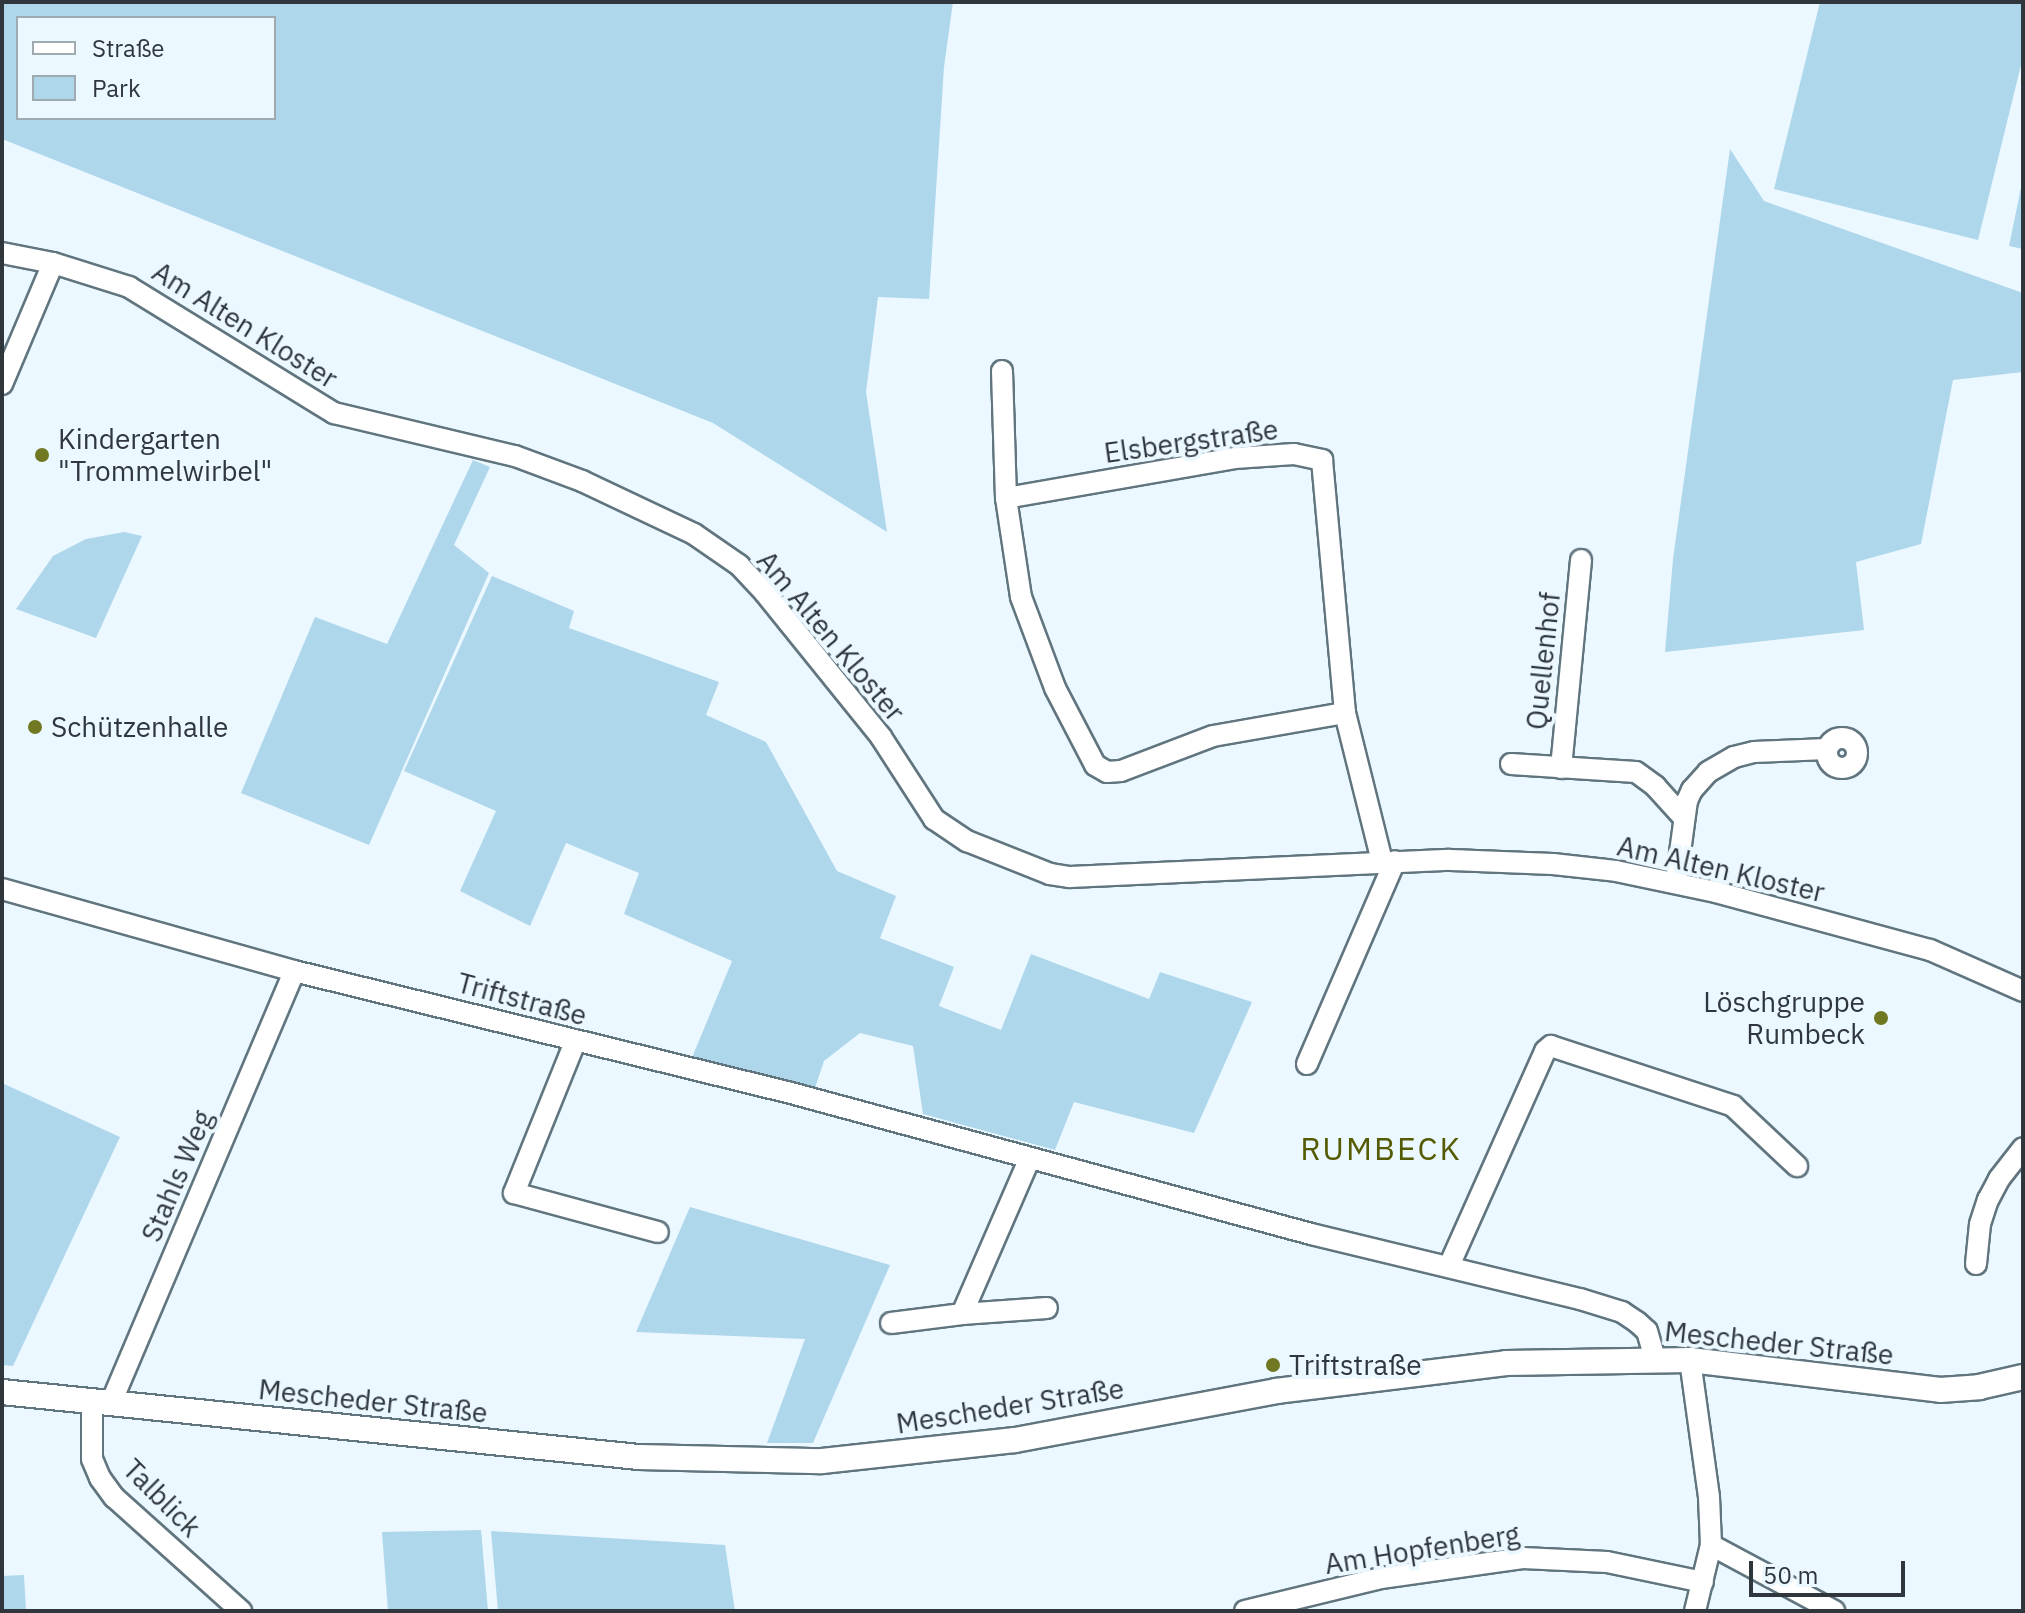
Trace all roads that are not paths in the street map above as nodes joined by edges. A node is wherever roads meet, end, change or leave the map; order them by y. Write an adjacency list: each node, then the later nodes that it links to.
1 (2, 253): 2 (street, Am Alten Kloster)
2 (53, 263): 4 (street); 12 (street, Am Alten Kloster)
3 (1002, 371): 5 (street)
4 (2, 384)
5 (1006, 498): 7 (street); 7 (street, Elsbergstraße)
6 (1581, 560): 10 (street, Quellenhof)
7 (1345, 713): 12 (street, Elsbergstraße)
8 (1827, 749): 11 (street)
9 (1511, 764): 10 (street, Quellenhof)
10 (1561, 768): 11 (street, Quellenhof)
11 (1683, 817): 13 (street)
12 (1389, 861): 13 (street, Am Alten Kloster); 18 (street)
13 (1676, 882): 16 (street, Am Alten Kloster)
14 (2, 889): 15 (street, Triftstraße)
15 (294, 971): 17 (street, Triftstraße); 32 (street, Stahls Weg)
16 (2023, 991)
17 (575, 1042): 20 (street, Triftstraße); 22 (street)
18 (1307, 1064)
19 (2023, 1148): 23 (street)
20 (1029, 1160): 24 (street, Triftstraße); 26 (street)
21 (1797, 1166): 24 (street)
22 (658, 1232)
23 (1976, 1264)
24 (1449, 1266): 28 (street, Triftstraße)
25 (1047, 1308): 26 (street)
26 (962, 1314): 27 (street)
27 (891, 1323)
28 (1655, 1359): 29 (street, Mescheder Straße); 32 (street, Mescheder Straße)
29 (1690, 1360): 30 (street, Mescheder Straße); 33 (street)
30 (2023, 1377)
31 (2, 1392): 32 (street, Mescheder Straße)
32 (102, 1402): 35 (street, Talblick)
33 (1711, 1545): 34 (street); 38 (street)
34 (1703, 1582): 36 (street, Am Hopfenberg); 37 (street)
35 (241, 1611)
36 (1245, 1611)
37 (1695, 1611)
38 (1834, 1611)

